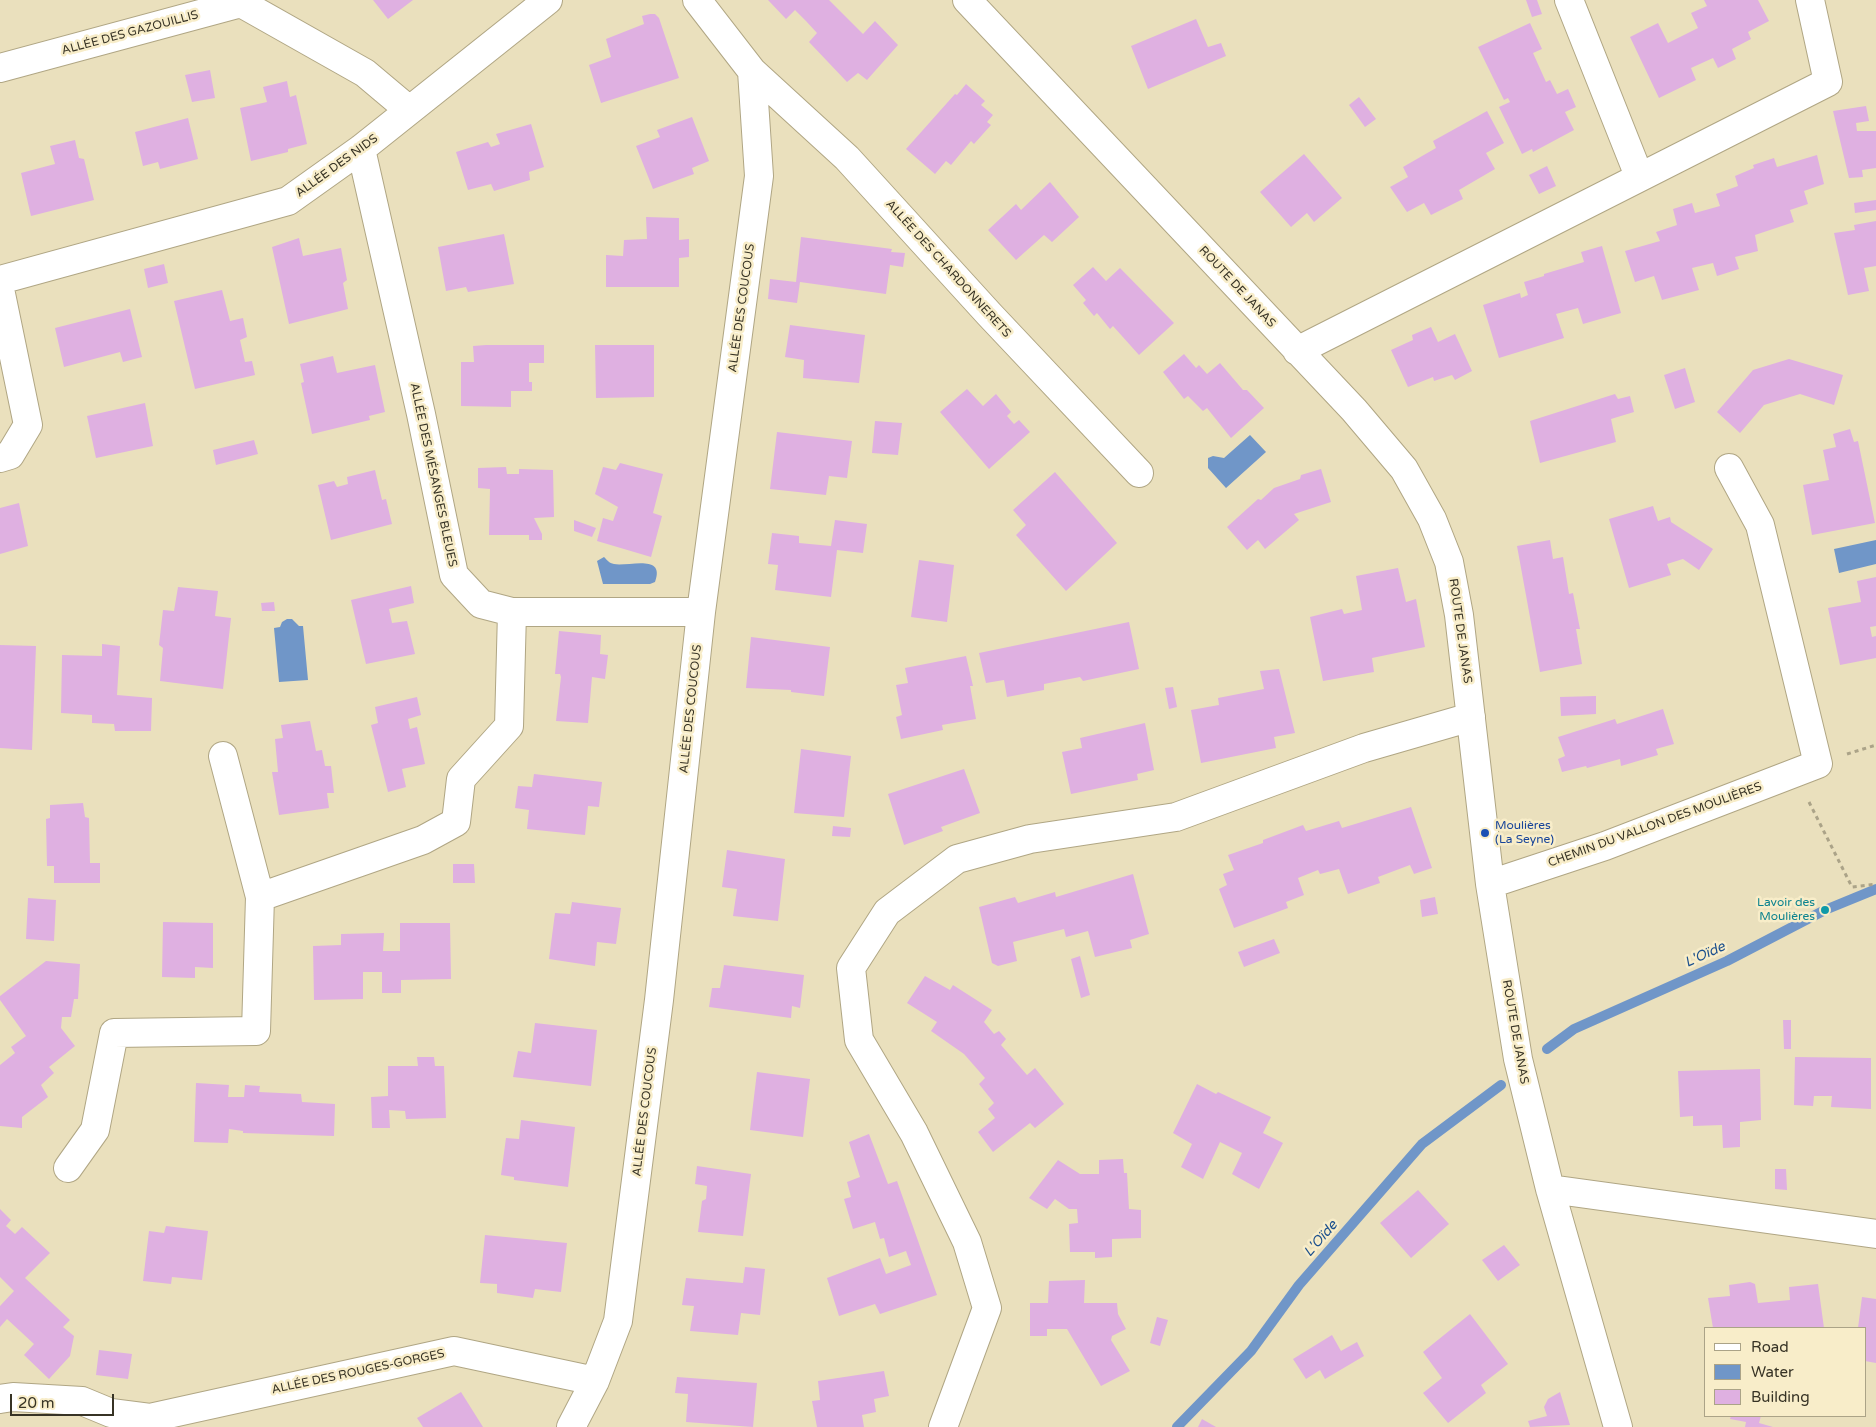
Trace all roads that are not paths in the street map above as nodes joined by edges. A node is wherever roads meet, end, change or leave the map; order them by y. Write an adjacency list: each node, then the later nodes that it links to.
1 (548, 0): 8 (street, ALLÉE DES NIDS)
2 (698, 0): 7 (street)
3 (968, 0): 13 (street, ROUTE DE JANAS)
4 (1569, 0): 10 (street)
5 (1810, 0): 10 (street)
6 (0, 68): 8 (street, ALLÉE DES GAZOUILLIS)
7 (752, 71): 16 (street, ALLÉE DES CHARDONNERETS); 18 (street, ALLÉE DES COUCOUS)
8 (409, 110): 9 (street, ALLÉE DES NIDS)
9 (361, 149): 11 (street, ALLÉE DES NIDS); 17 (street, ALLÉE DES MÉSANGES BLEUES)
10 (1639, 176): 13 (street)
11 (0, 280)
12 (0, 289): 14 (street)
13 (1297, 351): 19 (street, ROUTE DE JANAS)
14 (0, 458)
15 (1729, 468): 21 (street, CHEMIN DU VALLON DES MOULIÈRES)
16 (1139, 473)
17 (512, 612): 18 (street, ALLÉE DES MÉSANGES BLEUES); 22 (street)
18 (701, 612): 26 (street, ALLÉE DES COUCOUS)
19 (1472, 717): 21 (street, ROUTE DE JANAS); 29 (street)
20 (223, 756): 22 (street)
21 (1490, 884): 24 (street, ROUTE DE JANAS)
22 (260, 897): 23 (street)
23 (68, 1168)
24 (1550, 1189): 25 (street); 30 (street, ROUTE DE JANAS)
25 (1876, 1234)
26 (595, 1381): 27 (street, ALLÉE DES ROUGES-GORGES); 28 (street, ALLÉE DES COUCOUS)
27 (0, 1399)
28 (571, 1427)
29 (943, 1427)
30 (1618, 1427)

